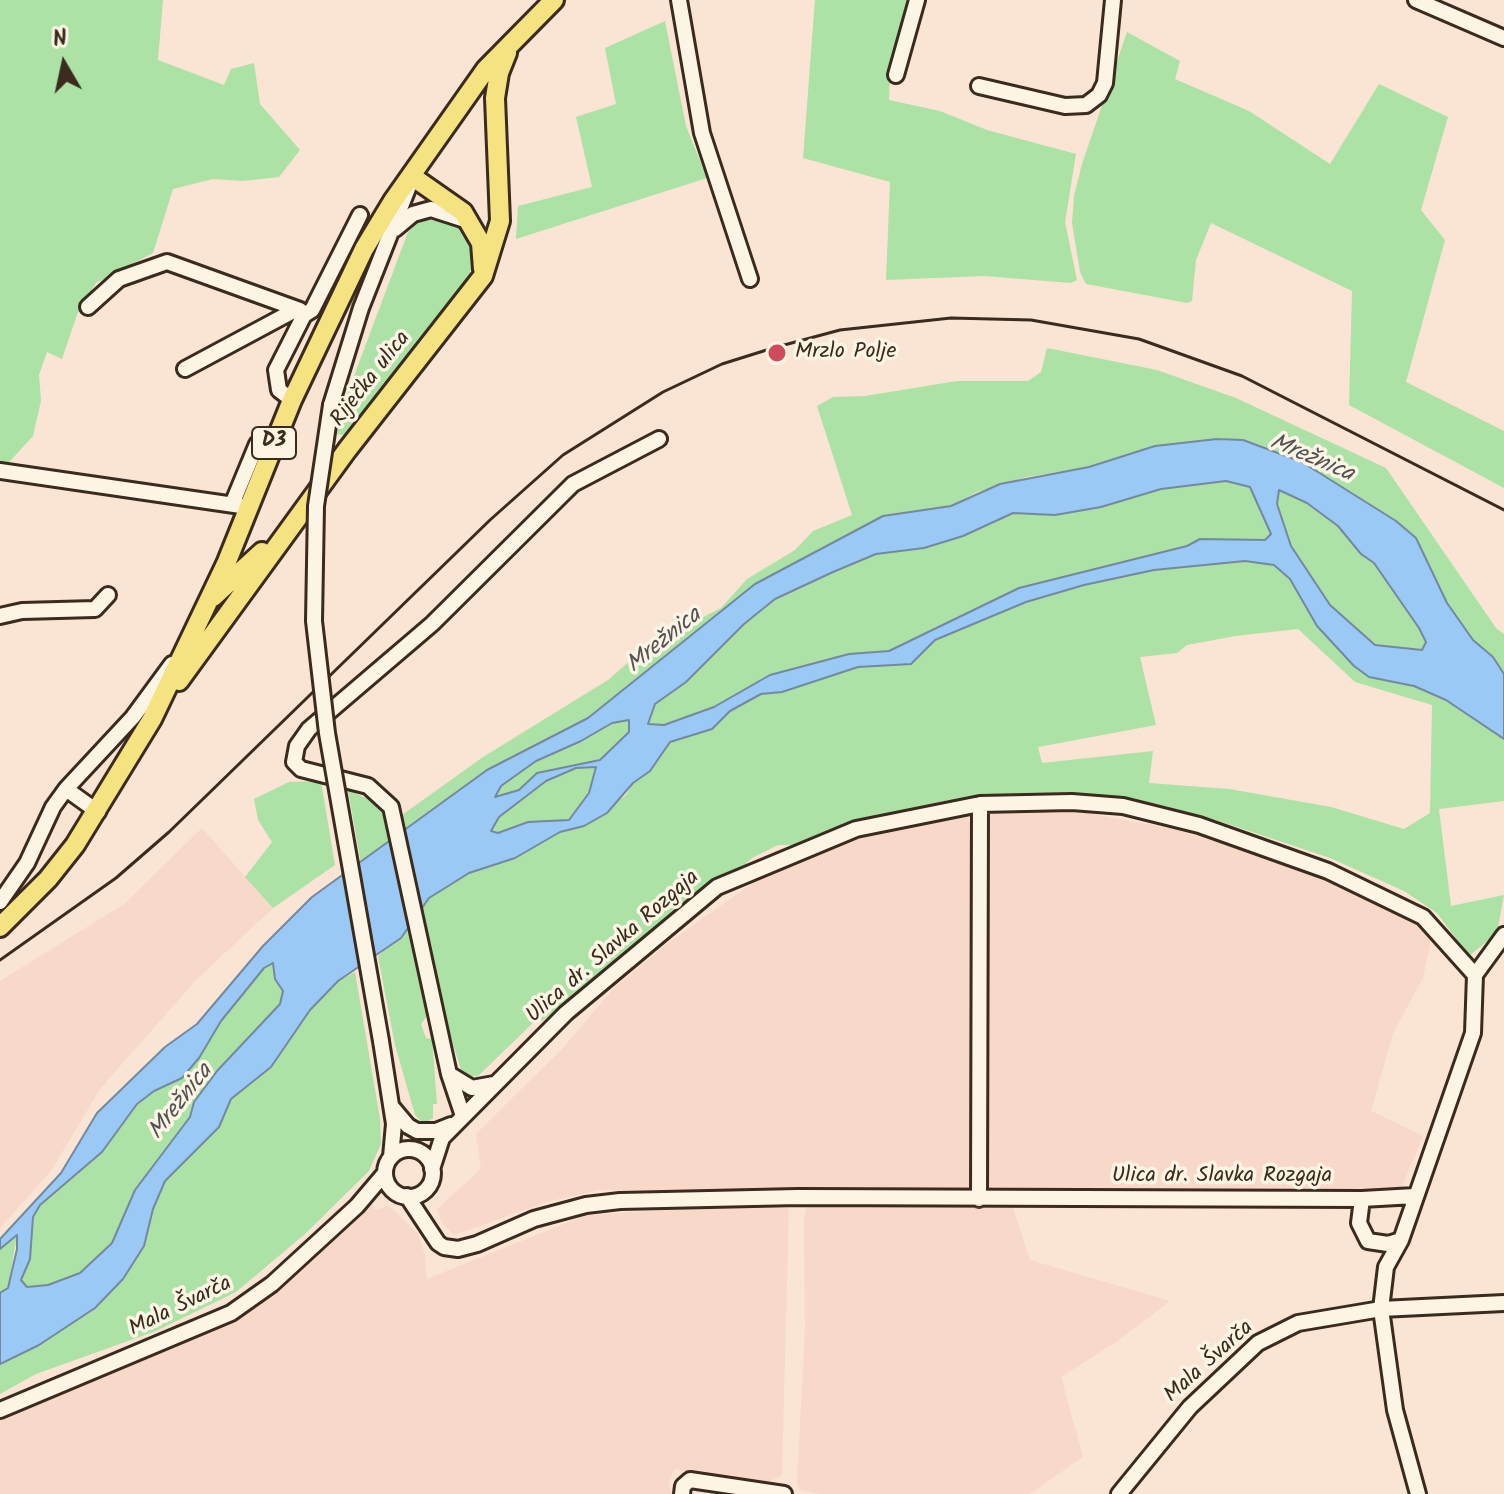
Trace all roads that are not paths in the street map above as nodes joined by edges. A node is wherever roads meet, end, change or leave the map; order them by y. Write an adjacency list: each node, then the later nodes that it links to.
1 (554, 0): 6 (main road, Riječka ulica / D3)
2 (679, 0): 15 (street)
3 (917, 0): 8 (street)
4 (1113, 0): 9 (street)
5 (1416, 0): 7 (street)
6 (520, 32): 10 (main road, Riječka ulica / D3); 14 (main road, Riječka ulica / D3)
7 (1504, 38)
8 (896, 75)
9 (979, 86)
10 (413, 177): 12 (main road); 13 (street); 19 (main road, Riječka ulica / D3)
11 (360, 215): 17 (street)
12 (472, 226): 13 (street); 14 (main road)
13 (389, 235): 39 (street, bridge)
14 (483, 276): 24 (main road, Riječka ulica / D3)
15 (750, 279)
16 (88, 307): 17 (street)
17 (300, 312): 18 (street); 19 (street)
18 (185, 369)
19 (292, 400): 23 (main road, Riječka ulica / D3)
20 (659, 439): 37 (street)
21 (257, 444): 23 (street)
22 (0, 471): 23 (street)
23 (241, 504): 26 (main road, Riječka ulica / D3)
24 (301, 514): 26 (main road); 29 (main road, Riječka ulica / D3)
25 (108, 595): 27 (street)
26 (209, 600): 28 (main road, Riječka ulica / D3)
27 (0, 616)
28 (192, 634): 29 (main road, Riječka ulica / D3); 30 (street, Riječka ulica)
29 (152, 719): 32 (main road, Riječka ulica / D3)
30 (66, 789): 32 (street); 33 (street, Riječka ulica)
31 (980, 804): 36 (street, Ulica dr. Slavka Rozgaja); 38 (street, Ulica dr. Slavka Rozgaja); 49 (street)
32 (98, 812): 34 (main road, Riječka ulica / D3)
33 (0, 902)
34 (0, 927)
35 (1504, 935): 36 (street)
36 (1475, 975): 48 (street)
37 (449, 1074): 38 (street); 40 (street)
38 (495, 1084): 40 (street, Ulica dr. Slavka Rozgaja)
39 (391, 1105): 40 (street); 41 (street)
40 (461, 1119): 42 (street, Ulica dr. Slavka Rozgaja)
41 (394, 1124): 43 (street); 44 (street)
42 (442, 1138): 43 (street, Ulica dr. Slavka Rozgaja); 46 (street, Ulica dr. Slavka Rozgaja)
43 (412, 1149): 44 (street); 46 (street)
44 (391, 1157): 45 (street)
45 (385, 1173): 47 (street); 51 (street, Mala Švarča)
46 (431, 1177): 47 (street); 52 (street, Ulica dr. Slavka Rozgaja)
47 (404, 1196): 51 (street); 52 (street, Ulica dr. Slavka Rozgaja)
48 (1415, 1196): 50 (street, Ulica dr. Slavka Rozgaja); 53 (street)
49 (979, 1199): 50 (street, Ulica dr. Slavka Rozgaja); 52 (street, Ulica dr. Slavka Rozgaja)
50 (1362, 1199): 53 (street)
51 (357, 1206): 56 (street, Mala Švarča)
52 (426, 1224)
53 (1401, 1240): 55 (street)
54 (1504, 1303): 55 (street, Mala Švarča)
55 (1381, 1309): 59 (street, Mala Švarča); 60 (street)
56 (0, 1410)
57 (682, 1494): 58 (street)
58 (784, 1494)
59 (1119, 1494)
60 (1418, 1494)

